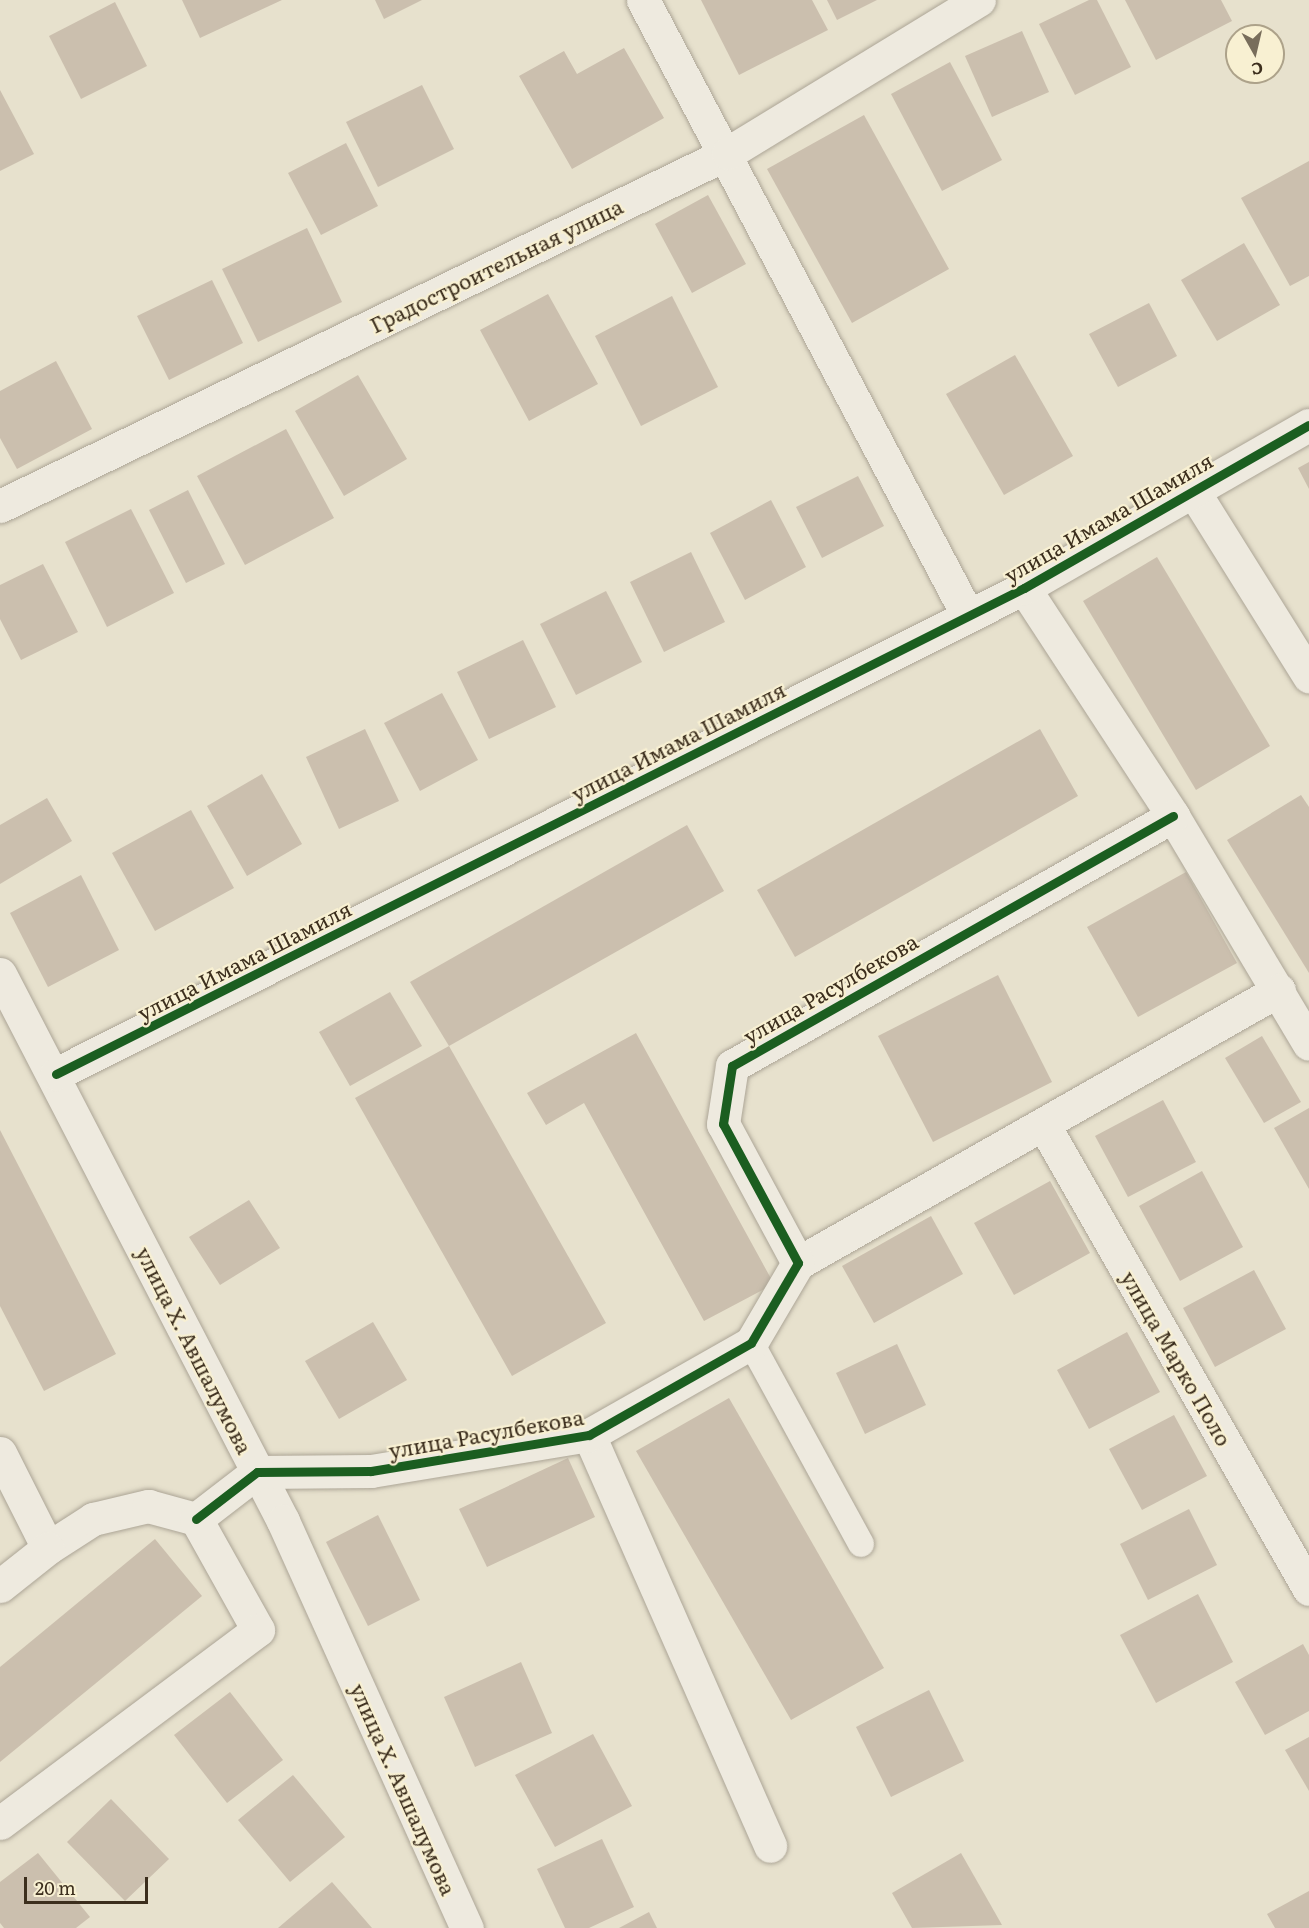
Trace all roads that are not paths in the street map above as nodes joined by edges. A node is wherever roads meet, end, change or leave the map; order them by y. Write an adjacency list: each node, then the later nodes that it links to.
1 (643, 0): 3 (street)
2 (979, 0): 3 (street, Градостроительная улица)
3 (728, 153): 6 (street, Градостроительная улица); 8 (street)
4 (1309, 425): 5 (street, улица Имама Шамиля)
5 (1192, 489): 7 (street, улица Имама Шамиля); 9 (street)
6 (0, 506)
7 (1024, 588): 8 (street, улица Имама Шамиля); 10 (street)
8 (968, 616): 14 (street, улица Имама Шамиля)
9 (1309, 676)
10 (1173, 816): 12 (street); 16 (street, улица Расулбекова)
11 (0, 975): 14 (street, улица Х. Авшалумова)
12 (1279, 990): 13 (street); 15 (street)
13 (1309, 1044)
14 (56, 1074): 20 (street, улица Х. Авшалумова)
15 (1045, 1127): 16 (street); 25 (street, улица Марко Поло)
16 (798, 1263): 17 (street, улица Расулбекова)
17 (751, 1343): 18 (street, улица Расулбекова); 22 (lane)
18 (589, 1435): 20 (street, улица Расулбекова); 27 (street)
19 (0, 1453): 23 (street)
20 (257, 1472): 21 (street); 28 (street, улица Х. Авшалумова)
21 (196, 1519): 23 (street); 26 (street)
22 (861, 1544)
23 (48, 1548): 24 (street)
24 (0, 1586)
25 (1309, 1589)
26 (0, 1823)
27 (770, 1846)
28 (467, 1928)

